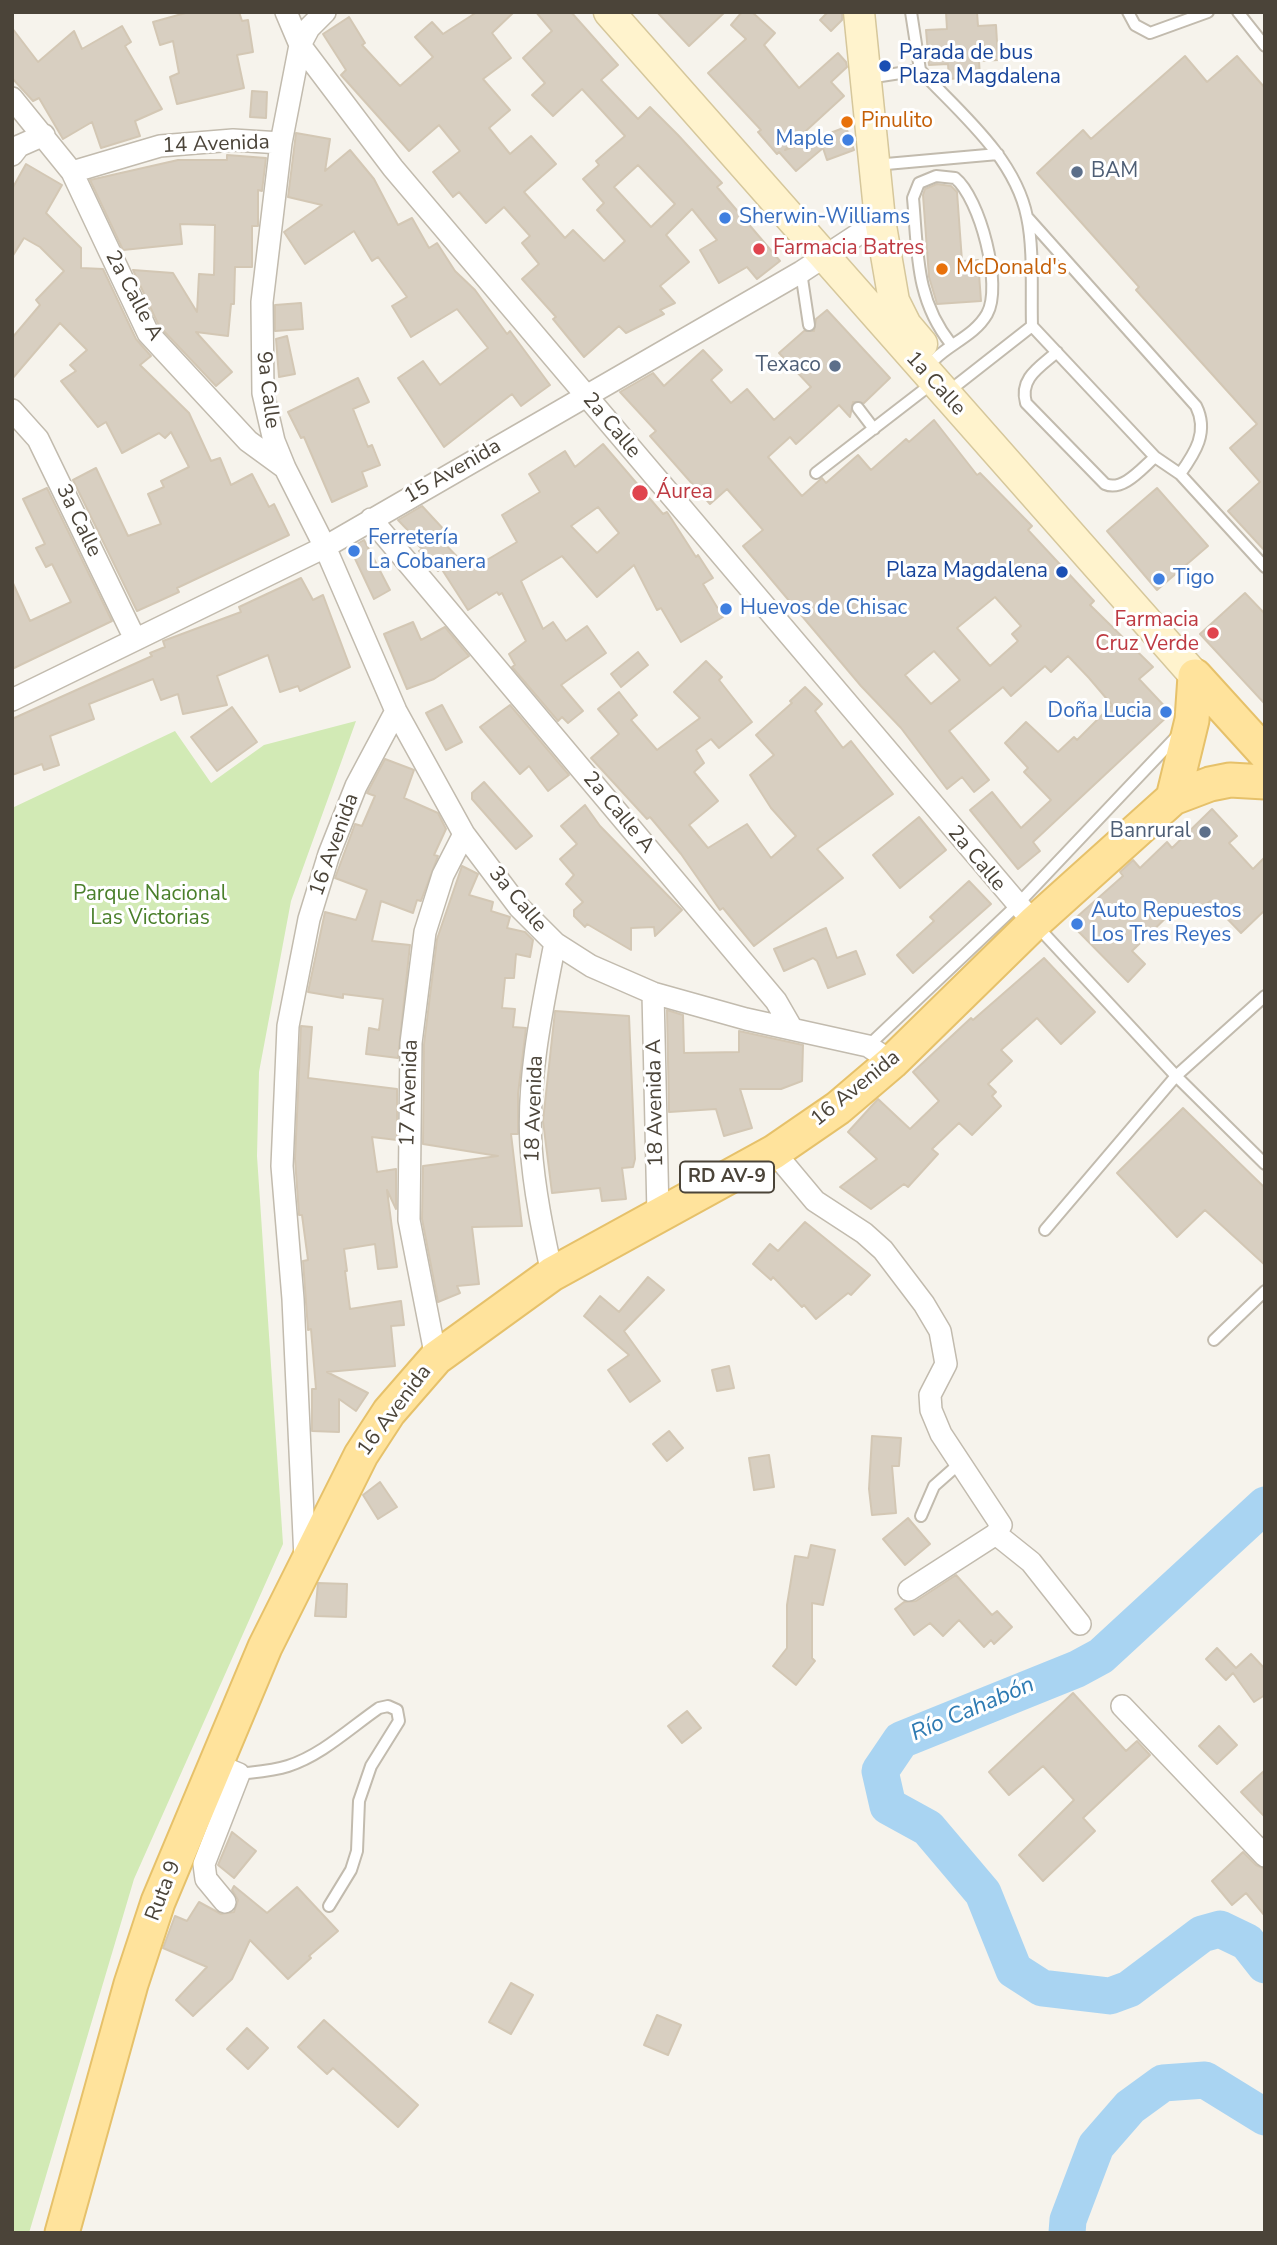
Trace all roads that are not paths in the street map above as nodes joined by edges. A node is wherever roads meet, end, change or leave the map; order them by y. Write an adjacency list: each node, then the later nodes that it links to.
1 (286, 12): 10 (street, 2a Calle)
2 (324, 12): 10 (street)
3 (609, 12): 23 (main road, 1a Calle)
4 (859, 12): 13 (main road, 1a Calle)
5 (911, 12): 12 (lane)
6 (1128, 12): 9 (lane)
7 (1208, 12): 9 (lane)
8 (1238, 12): 11 (lane)
9 (1186, 17)
10 (300, 45): 16 (street, 9a Calle); 28 (street, 2a Calle)
11 (1265, 46)
12 (920, 69): 13 (lane); 17 (lane)
13 (866, 78): 19 (main road, 1a Calle)
14 (12, 98): 15 (street, 2a Calle A)
15 (44, 135): 18 (street); 20 (street, 2a Calle A)
16 (281, 143): 20 (street, 14 Avenida); 33 (street, 9a Calle)
17 (998, 154): 19 (lane); 21 (lane)
18 (12, 155)
19 (875, 165): 22 (main road, 1a Calle)
20 (72, 172): 33 (street, 2a Calle A)
21 (1028, 218): 25 (lane); 35 (lane)
22 (880, 220): 23 (street, 15 Avenida); 27 (main road, 1a Calle)
23 (812, 265): 24 (lane); 27 (main road, 1a Calle); 28 (street, 15 Avenida)
24 (809, 325)
25 (1032, 326): 26 (lane); 27 (lane)
26 (1057, 352): 32 (lane); 32 (lane)
27 (944, 367): 27 (lane); 31 (lane); 40 (main road, 1a Calle)
28 (584, 395): 36 (street, 15 Avenida); 49 (street, 2a Calle)
29 (858, 408): 31 (lane)
30 (12, 410): 39 (street, 3a Calle)
31 (874, 429): 34 (lane)
32 (1155, 457): 35 (lane)
33 (285, 468): 37 (street, 9a Calle)
34 (816, 473)
35 (1180, 474): 38 (lane)
36 (371, 519): 37 (street, 15 Avenida); 53 (street, 2a Calle A)
37 (325, 547): 39 (street, 15 Avenida); 42 (street, 9a Calle)
38 (1265, 567)
39 (135, 639): 41 (street, 15 Avenida)
40 (1200, 670): 43 (main road); 44 (main road, 1a Calle); 45 (main road, 1a Calle)
41 (12, 700)
42 (396, 711): 48 (street, 3a Calle); 67 (street, 16 Avenida)
43 (1192, 720): 47 (main road); 49 (lane, 16 Avenida)
44 (1265, 732)
45 (1265, 753)
46 (1265, 782): 47 (main road, 16 Avenida / RD AV-9)
47 (1173, 798): 49 (main road, 16 Avenida / RD AV-9)
48 (464, 834): 50 (street, 3a Calle); 63 (street, 17 Avenida)
49 (1025, 914): 54 (main road, 16 Avenida / RD AV-9); 55 (lane)
50 (555, 943): 51 (street, 3a Calle); 60 (street, 18 Avenida)
51 (653, 993): 53 (street, 3a Calle); 58 (street, 18 Avenida A)
52 (1265, 996): 55 (lane)
53 (791, 1027): 54 (street)
54 (880, 1054): 56 (main road, 16 Avenida / RD AV-9)
55 (1176, 1076): 57 (lane); 59 (lane)
56 (774, 1152): 58 (main road, 16 Avenida / RD AV-9); 64 (street)
57 (1265, 1164)
58 (657, 1214): 60 (main road, 16 Avenida / RD AV-9)
59 (1045, 1230)
60 (552, 1274): 63 (main road, 16 Avenida / RD AV-9)
61 (1265, 1292): 62 (lane)
62 (1214, 1339)
63 (436, 1357): 67 (main road, 16 Avenida / RD AV-9)
64 (960, 1463): 65 (lane); 66 (street)
65 (921, 1516)
66 (996, 1534): 68 (street); 69 (street)
67 (305, 1563): 71 (main road, Ruta 9)
68 (909, 1590)
69 (1080, 1624)
70 (1122, 1706): 72 (street)
71 (227, 1769): 73 (street); 74 (lane); 75 (main road, Ruta 9)
72 (1265, 1856)
73 (225, 1902)
74 (328, 1906)
75 (62, 2233)

